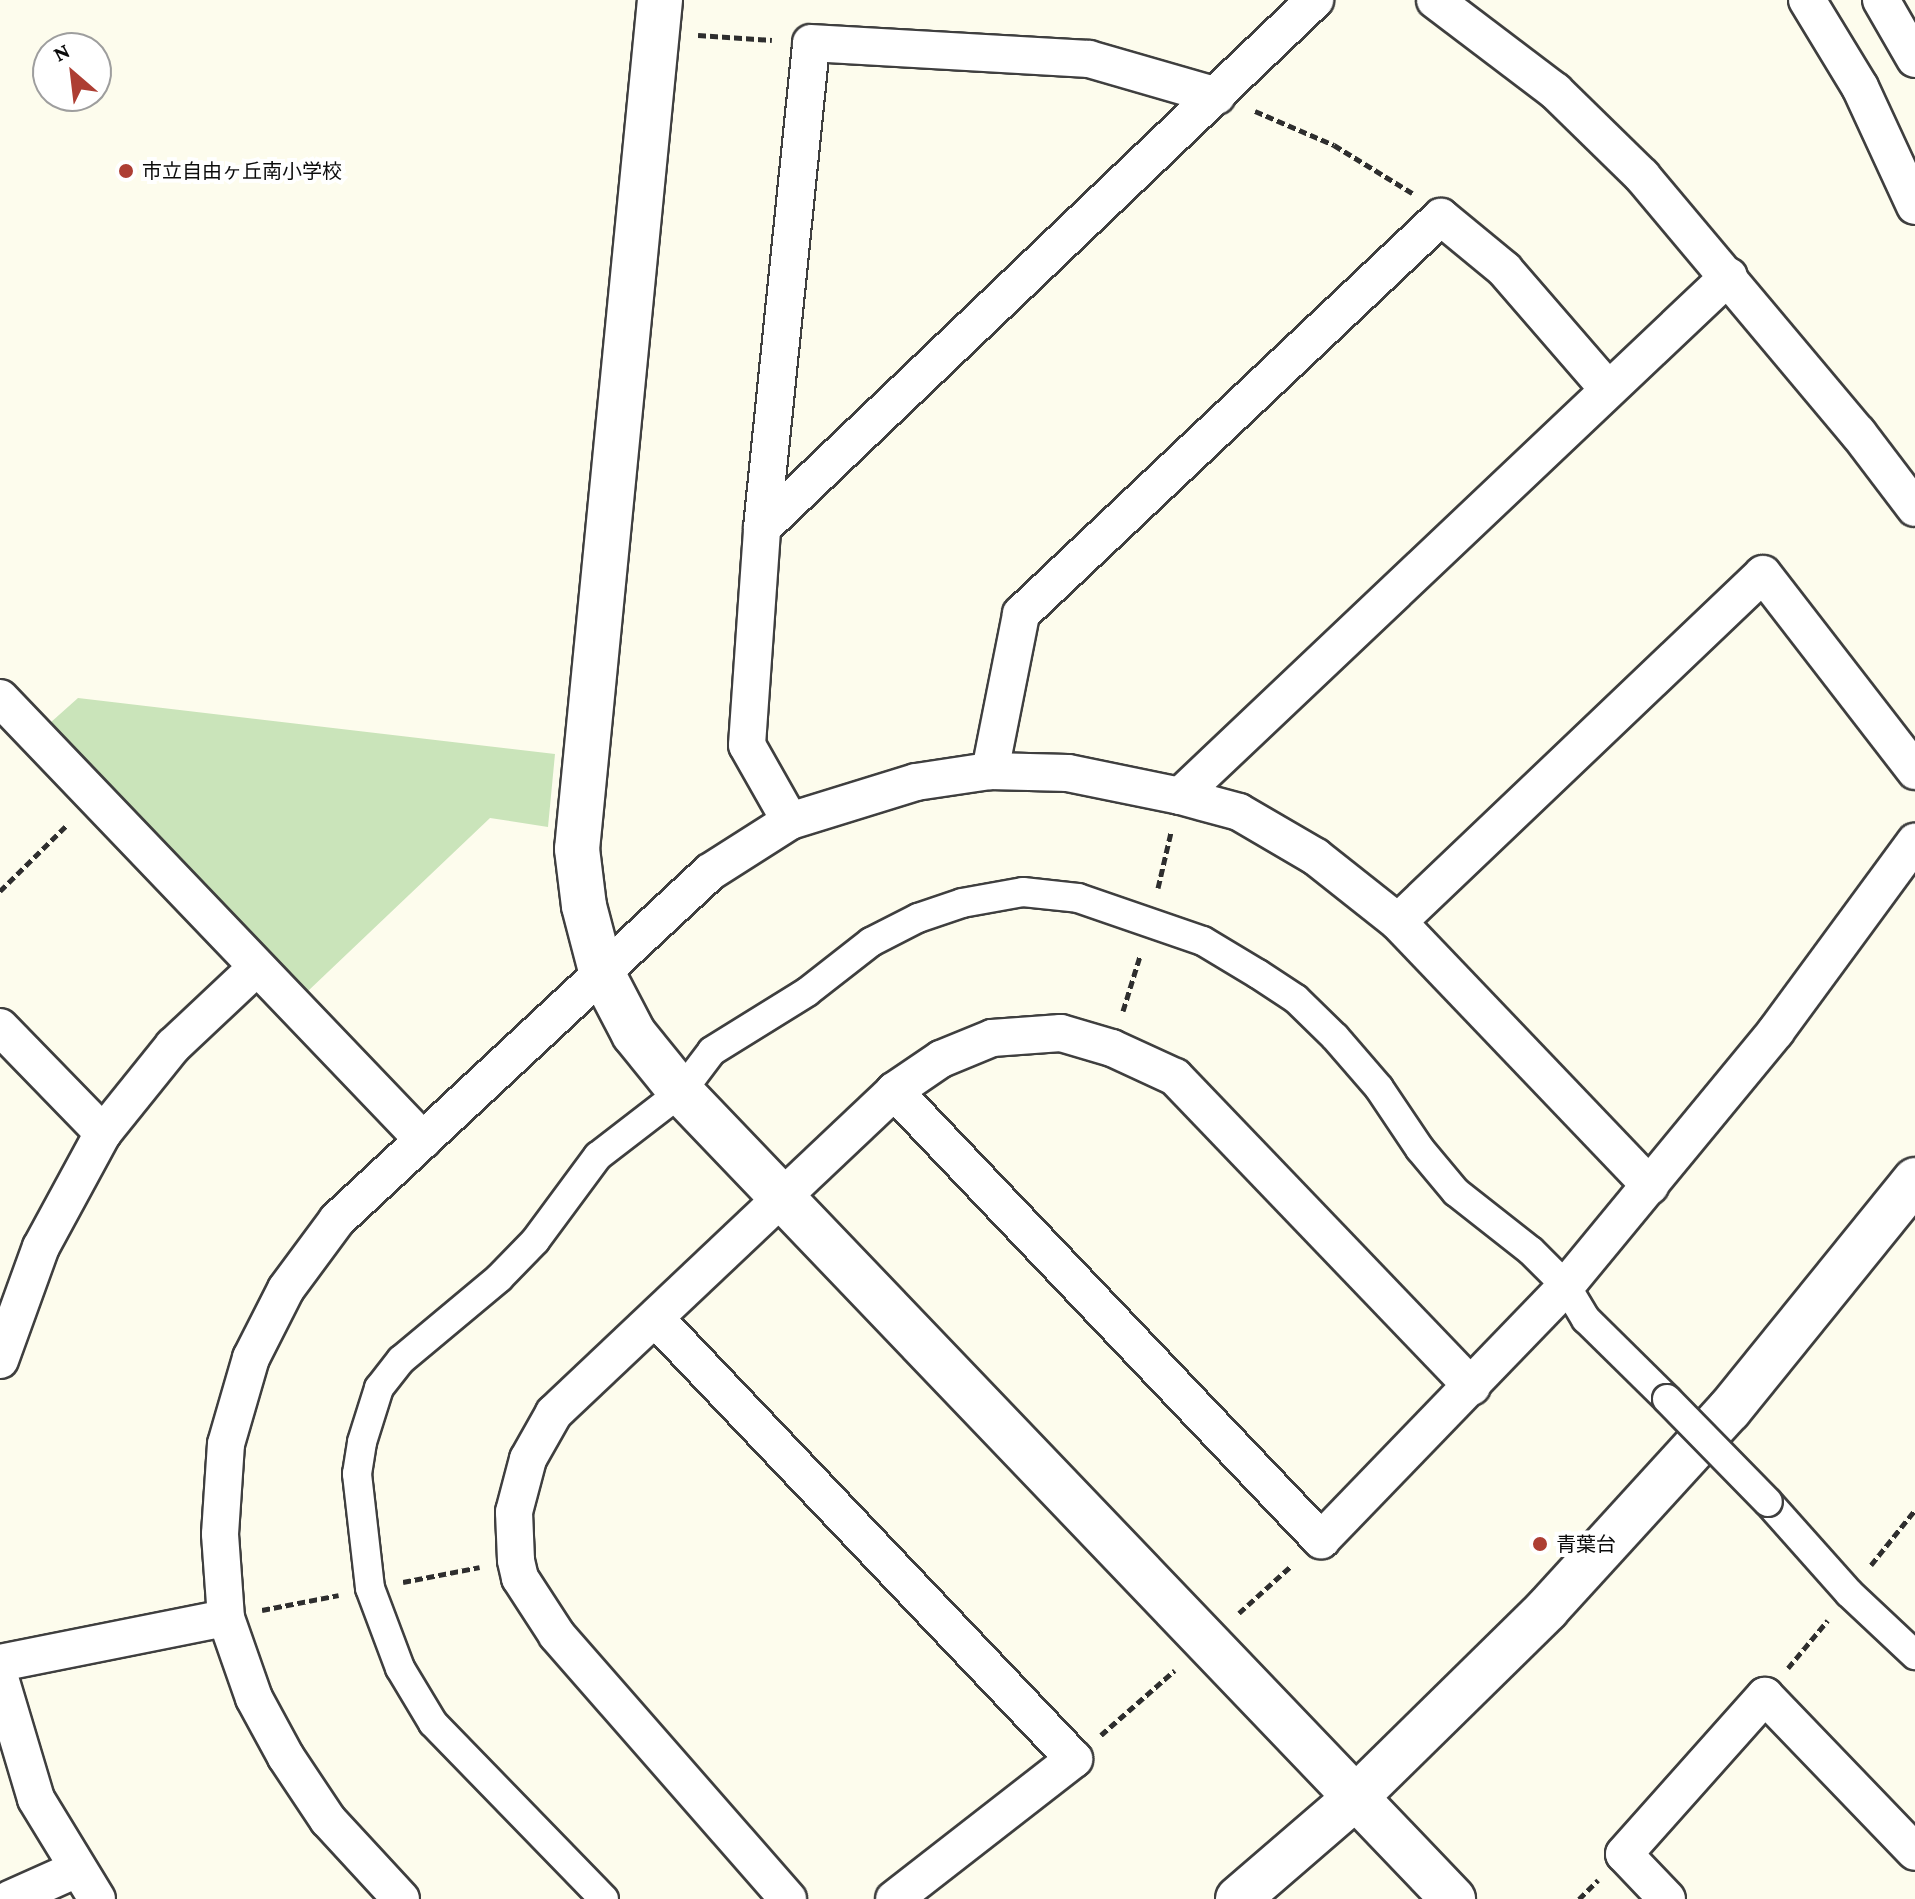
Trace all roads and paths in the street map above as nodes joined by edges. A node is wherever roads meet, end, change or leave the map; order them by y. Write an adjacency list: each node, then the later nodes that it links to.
1 (1315, 0): 8 (street)
2 (1435, 0): 11 (street)
3 (1807, 0): 9 (street)
4 (1881, 0): 7 (street)
5 (659, 16): 6 (path); 25 (street)
6 (811, 43): 8 (street); 14 (street)
7 (1915, 59)
8 (1217, 96): 10 (path); 14 (street)
9 (1915, 206)
10 (1441, 217): 12 (street); 16 (street)
11 (1729, 276): 12 (street); 13 (street)
12 (1608, 389): 18 (street)
13 (1915, 508)
14 (762, 528): 20 (street)
15 (0, 698): 19 (street)
16 (990, 771): 18 (street); 20 (street)
17 (1915, 771): 23 (street)
18 (1180, 796): 23 (street)
19 (95, 798): 22 (path); 24 (street)
20 (790, 821): 25 (street)
21 (1915, 842): 32 (street)
22 (0, 891)
23 (1398, 922): 32 (street)
24 (257, 967): 29 (street); 30 (street)
25 (601, 971): 28 (street); 30 (street)
26 (0, 1027): 29 (street)
27 (894, 1091): 33 (street); 37 (street); 37 (street)
28 (681, 1092): 33 (street); 34 (street); 48 (street)
29 (103, 1133): 36 (street)
30 (423, 1140): 38 (street)
31 (1915, 1180): 42 (street)
32 (1650, 1186): 34 (street)
33 (784, 1198): 35 (street); 42 (street)
34 (1566, 1286): 37 (street); 39 (street, bridge)
35 (656, 1319): 49 (street); 50 (street)
36 (0, 1359)
37 (1472, 1387)
38 (226, 1618): 40 (street); 47 (street)
39 (1915, 1655)
40 (0, 1663)
41 (0, 1678): 44 (street)
42 (1356, 1797): 51 (street); 52 (street)
43 (1915, 1852): 53 (street)
44 (77, 1869): 45 (street); 46 (street)
45 (10, 1899)
46 (97, 1899)
47 (401, 1899)
48 (604, 1899)
49 (788, 1899)
50 (894, 1899)
51 (1238, 1899)
52 (1453, 1899)
53 (1667, 1899)

